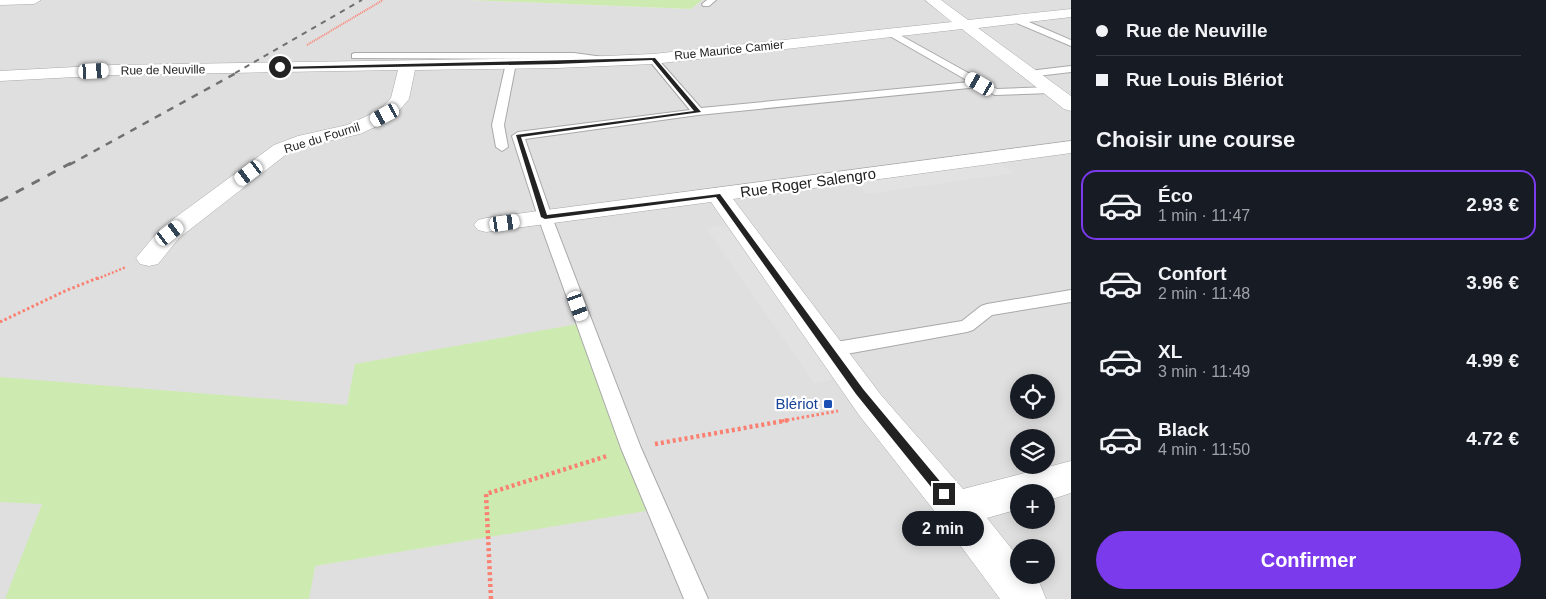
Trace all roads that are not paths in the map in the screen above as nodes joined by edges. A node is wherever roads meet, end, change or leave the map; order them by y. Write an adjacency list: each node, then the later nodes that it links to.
1 (34, 0): 3 (street)
2 (932, 0): 6 (street)
3 (0, 1)
4 (1071, 13): 5 (street, Rue Maurice Camier)
5 (1015, 19): 6 (street, Rue Maurice Camier); 8 (lane)
6 (965, 25): 7 (street, Rue Maurice Camier); 16 (street)
7 (891, 32): 10 (street, Rue Maurice Camier); 18 (lane)
8 (1071, 43)
9 (355, 56): 11 (lane)
10 (653, 59): 11 (street, Rue Maurice Camier); 21 (lane)
11 (608, 61): 12 (street, Rue Maurice Camier)
12 (511, 63): 13 (street, Rue Maurice Camier); 22 (lane)
13 (408, 65): 14 (street, Rue Maurice Camier); 27 (street, Rue du Fournil)
14 (326, 66): 17 (street, Rue de Neuville)
15 (1071, 69): 16 (lane)
16 (1029, 74): 19 (street)
17 (0, 76)
18 (980, 84): 19 (lane); 21 (lane)
19 (1051, 90): 20 (street)
20 (1071, 105)
21 (698, 112): 25 (lane)
22 (502, 147)
23 (1071, 147): 24 (street, Rue Roger Salengro)
24 (718, 195): 25 (street, Rue Roger Salengro); 29 (street)
25 (545, 217): 26 (street, Rue Roger Salengro); 32 (lane)
26 (486, 225)
27 (150, 258)
28 (1071, 296): 29 (lane)
29 (830, 350): 31 (street)
30 (1071, 477): 31 (street)
31 (956, 509): 33 (street)
32 (696, 599)
33 (1025, 599)

